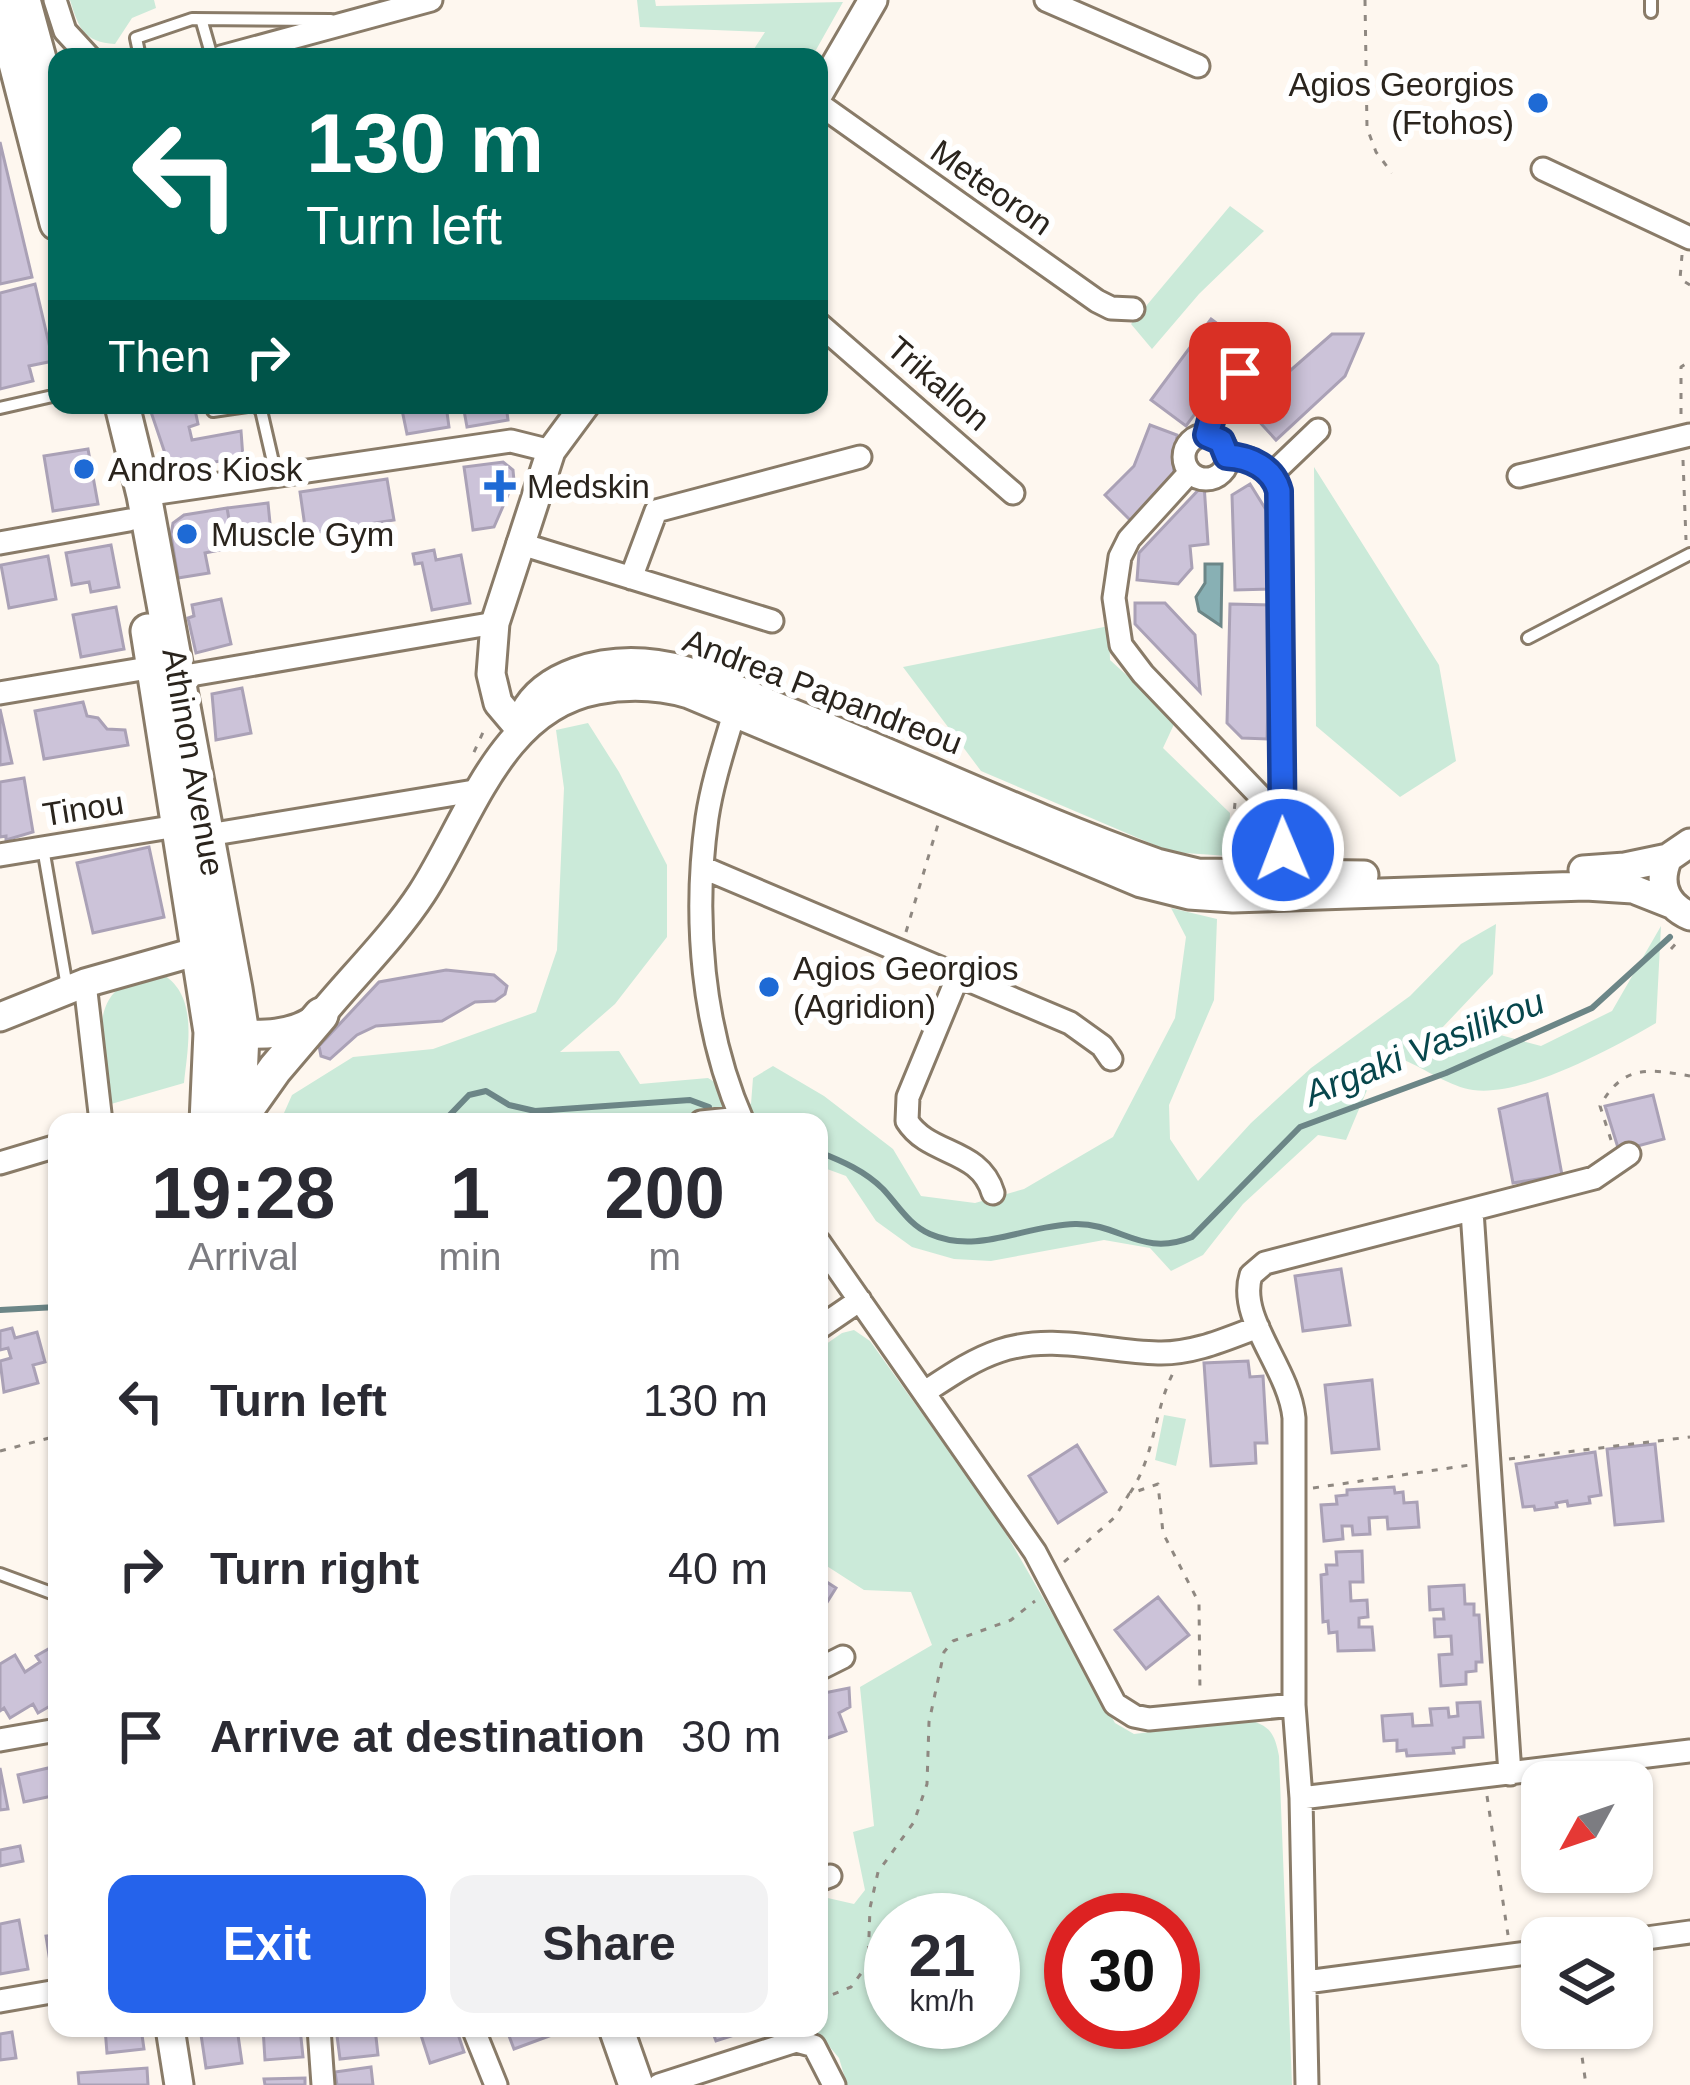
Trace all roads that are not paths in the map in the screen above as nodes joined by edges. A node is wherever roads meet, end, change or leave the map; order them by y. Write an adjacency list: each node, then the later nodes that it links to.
1 (23, 0): 15 (main road)
2 (55, 0): 9 (street)
3 (431, 0): 7 (street)
4 (873, 0): 16 (street)
5 (1046, 0): 13 (street)
6 (0, 1): 14 (main road)
7 (357, 20): 8 (lane); 12 (street)
8 (202, 22): 10 (lane); 11 (lane)
9 (78, 48)
10 (138, 48)
11 (212, 48)
12 (250, 48)
13 (1198, 66)
14 (8, 67): 19 (main road)
15 (48, 72)
16 (828, 78)
17 (828, 110): 21 (street, Meteoron)
18 (1543, 169): 20 (street)
19 (48, 194)
20 (1687, 237)
21 (1133, 309)
22 (828, 332): 40 (street, Trikallon)
23 (1256, 350): 31 (street)
24 (48, 397): 25 (lane)
25 (0, 408)
26 (107, 414): 41 (main road, Athinon Avenue)
27 (123, 414): 41 (main road, Athinon Avenue)
28 (262, 414): 37 (lane)
29 (578, 414): 33 (street)
30 (1318, 430): 38 (street)
31 (1207, 435): 34 (street); 36 (street)
32 (1686, 436): 39 (street)
33 (551, 451): 37 (street); 43 (street)
34 (1227, 456): 36 (street); 38 (street)
35 (860, 458): 45 (street)
36 (1190, 472): 54 (street)
37 (275, 475): 41 (street)
38 (1271, 475): 54 (street)
39 (1519, 476)
40 (1013, 493)
41 (137, 507): 42 (street); 49 (main road, Athinon Avenue)
42 (0, 543)
43 (518, 543): 45 (street); 47 (street)
44 (1688, 555): 48 (lane)
45 (631, 578): 46 (street)
46 (772, 621)
47 (494, 622): 49 (street); 52 (street)
48 (1528, 638)
49 (166, 672): 50 (street); 55 (main road, Athinon Avenue)
50 (0, 693)
51 (737, 704): 52 (street, Andrea Papandreou); 59 (street); 60 (street, Andrea Papandreou); 60 (street, Andrea Papandreou)
52 (520, 729): 53 (street)
53 (480, 790): 55 (street, Tinou); 65 (street)
54 (1282, 818): 60 (street)
55 (192, 830): 56 (street, Tinou); 62 (main road, Athinon Avenue)
56 (44, 848): 58 (street, Tinou); 64 (lane)
57 (1679, 850): 60 (street, Andrea Papandreou); 61 (street)
58 (0, 855)
59 (704, 868): 63 (street); 73 (street)
60 (1284, 887): 61 (street, Andrea Papandreou)
61 (1683, 916)
62 (213, 947): 64 (street); 67 (main road, Athinon Avenue)
63 (958, 976): 68 (street); 77 (street)
64 (76, 987): 66 (street); 69 (street)
65 (321, 1015): 67 (street); 72 (main road)
66 (0, 1017)
67 (226, 1033): 70 (main road, Athinon Avenue); 71 (main road, Athinon Avenue)
68 (1112, 1059)
69 (99, 1113)
70 (208, 1113)
71 (237, 1113)
72 (243, 1113)
73 (740, 1113)
74 (48, 1149): 76 (street)
75 (1624, 1159): 78 (street)
76 (0, 1162)
77 (993, 1193)
78 (1472, 1211): 82 (street); 92 (street)
79 (828, 1255): 80 (street)
80 (860, 1300): 81 (street); 83 (street)
81 (828, 1322)
82 (1258, 1327): 83 (street); 88 (street)
83 (925, 1392): 88 (street)
84 (0, 1574): 85 (lane)
85 (48, 1592)
86 (843, 1657): 87 (street)
87 (828, 1664)
88 (1294, 1705): 93 (street)
89 (48, 1732): 90 (street)
90 (0, 1740)
91 (1690, 1751): 92 (street)
92 (1510, 1774): 93 (street)
93 (1301, 1798): 97 (street)
94 (1690, 1932): 95 (street)
95 (1653, 1937)
96 (1521, 1954): 97 (street)
97 (1306, 1982): 110 (street)
98 (48, 1992): 99 (street)
99 (0, 2001)
100 (171, 2037): 104 (street)
101 (319, 2037): 105 (street)
102 (477, 2037): 106 (street)
103 (619, 2037): 107 (main road)
104 (179, 2085)
105 (322, 2085)
106 (496, 2085)
107 (635, 2085)
108 (659, 2085): 109 (street)
109 (834, 2085)
110 (1307, 2085)

